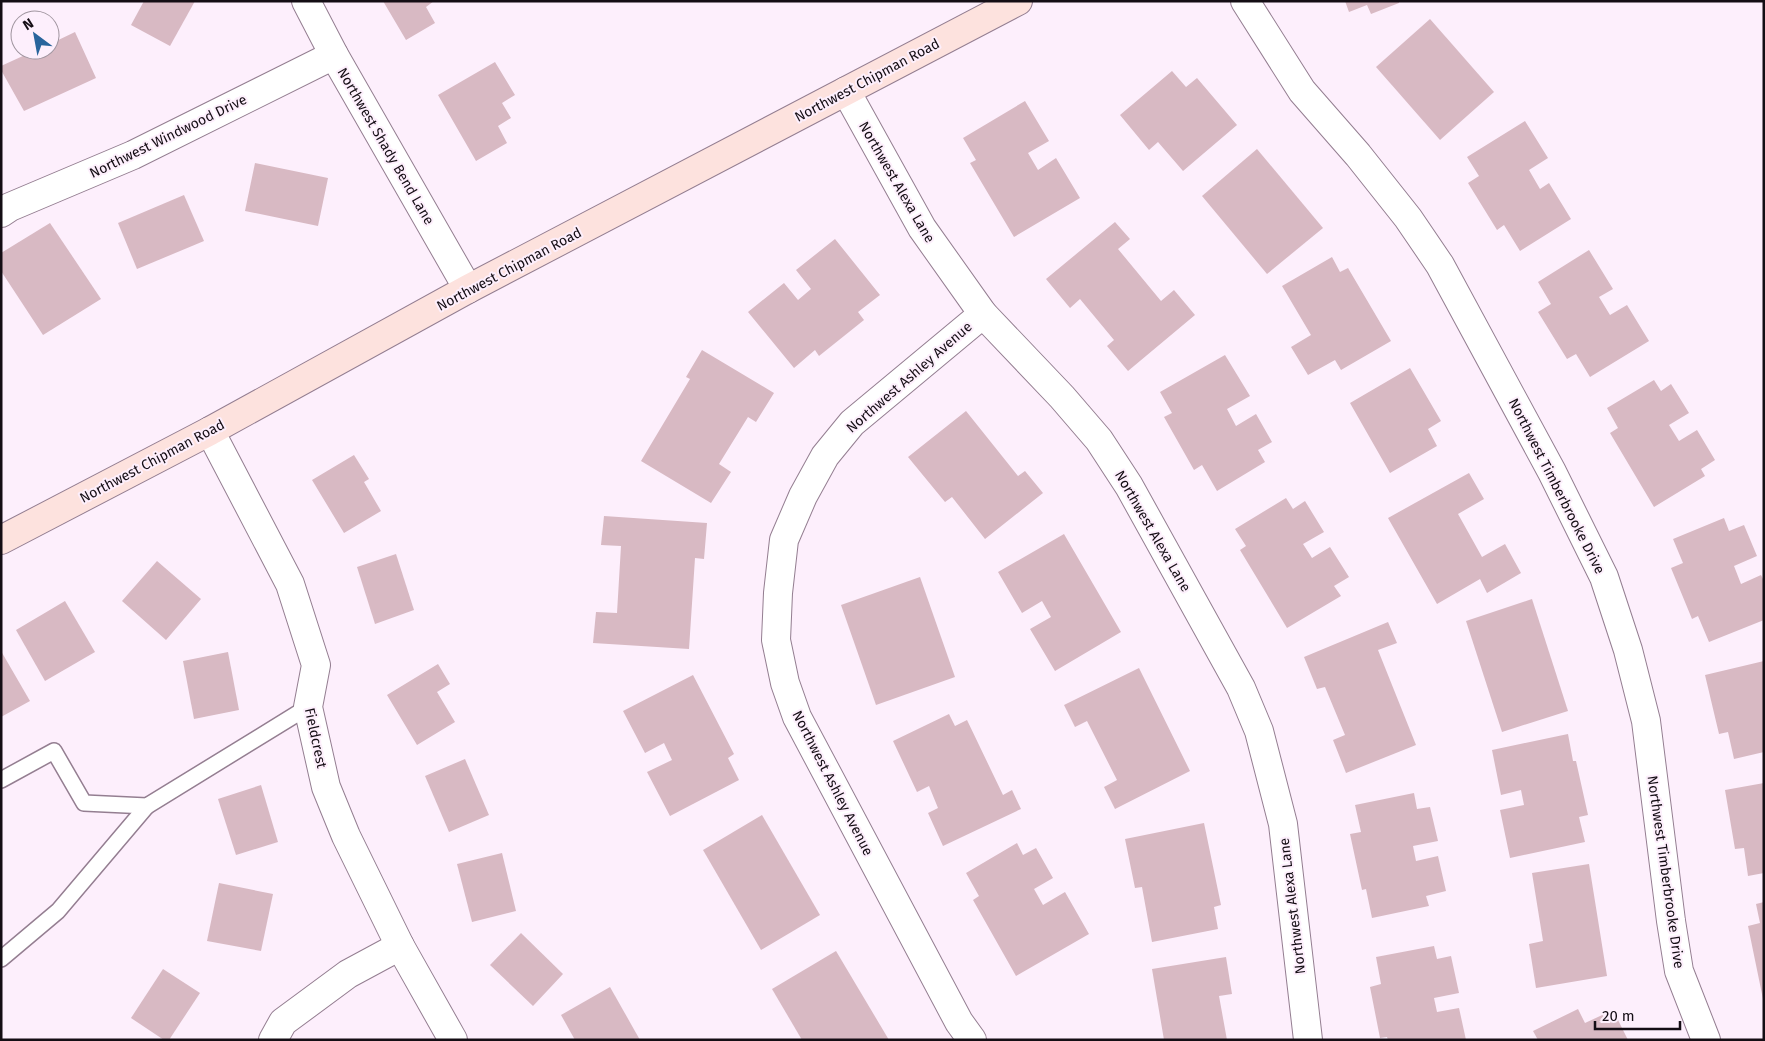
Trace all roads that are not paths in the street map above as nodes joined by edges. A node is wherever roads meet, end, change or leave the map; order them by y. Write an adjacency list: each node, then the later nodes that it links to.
1 (306, 1): 4 (street, Northwest Shady Bend Lane)
2 (1018, 1): 5 (main road, Northwest Chipman Road)
3 (1245, 1): 20 (street, Northwest Timberbrooke Drive)
4 (334, 55): 6 (street, Northwest Windwood Drive); 7 (street, Northwest Shady Bend Lane)
5 (846, 91): 7 (main road, Northwest Chipman Road); 8 (street, Northwest Alexa Lane)
6 (1, 213)
7 (468, 289): 9 (main road, Northwest Chipman Road)
8 (983, 314): 18 (street, Northwest Ashley Avenue); 19 (street, Northwest Alexa Lane)
9 (210, 431): 10 (main road, Northwest Chipman Road); 11 (street, Fieldcrest)
10 (1, 540)
11 (308, 708): 13 (lane); 14 (street, Fieldcrest)
12 (1, 780): 13 (lane)
13 (147, 806): 15 (lane)
14 (400, 946): 16 (street); 17 (street, Fieldcrest)
15 (1, 959)
16 (273, 1040)
17 (453, 1040)
18 (972, 1040)
19 (1308, 1040)
20 (1706, 1040)

